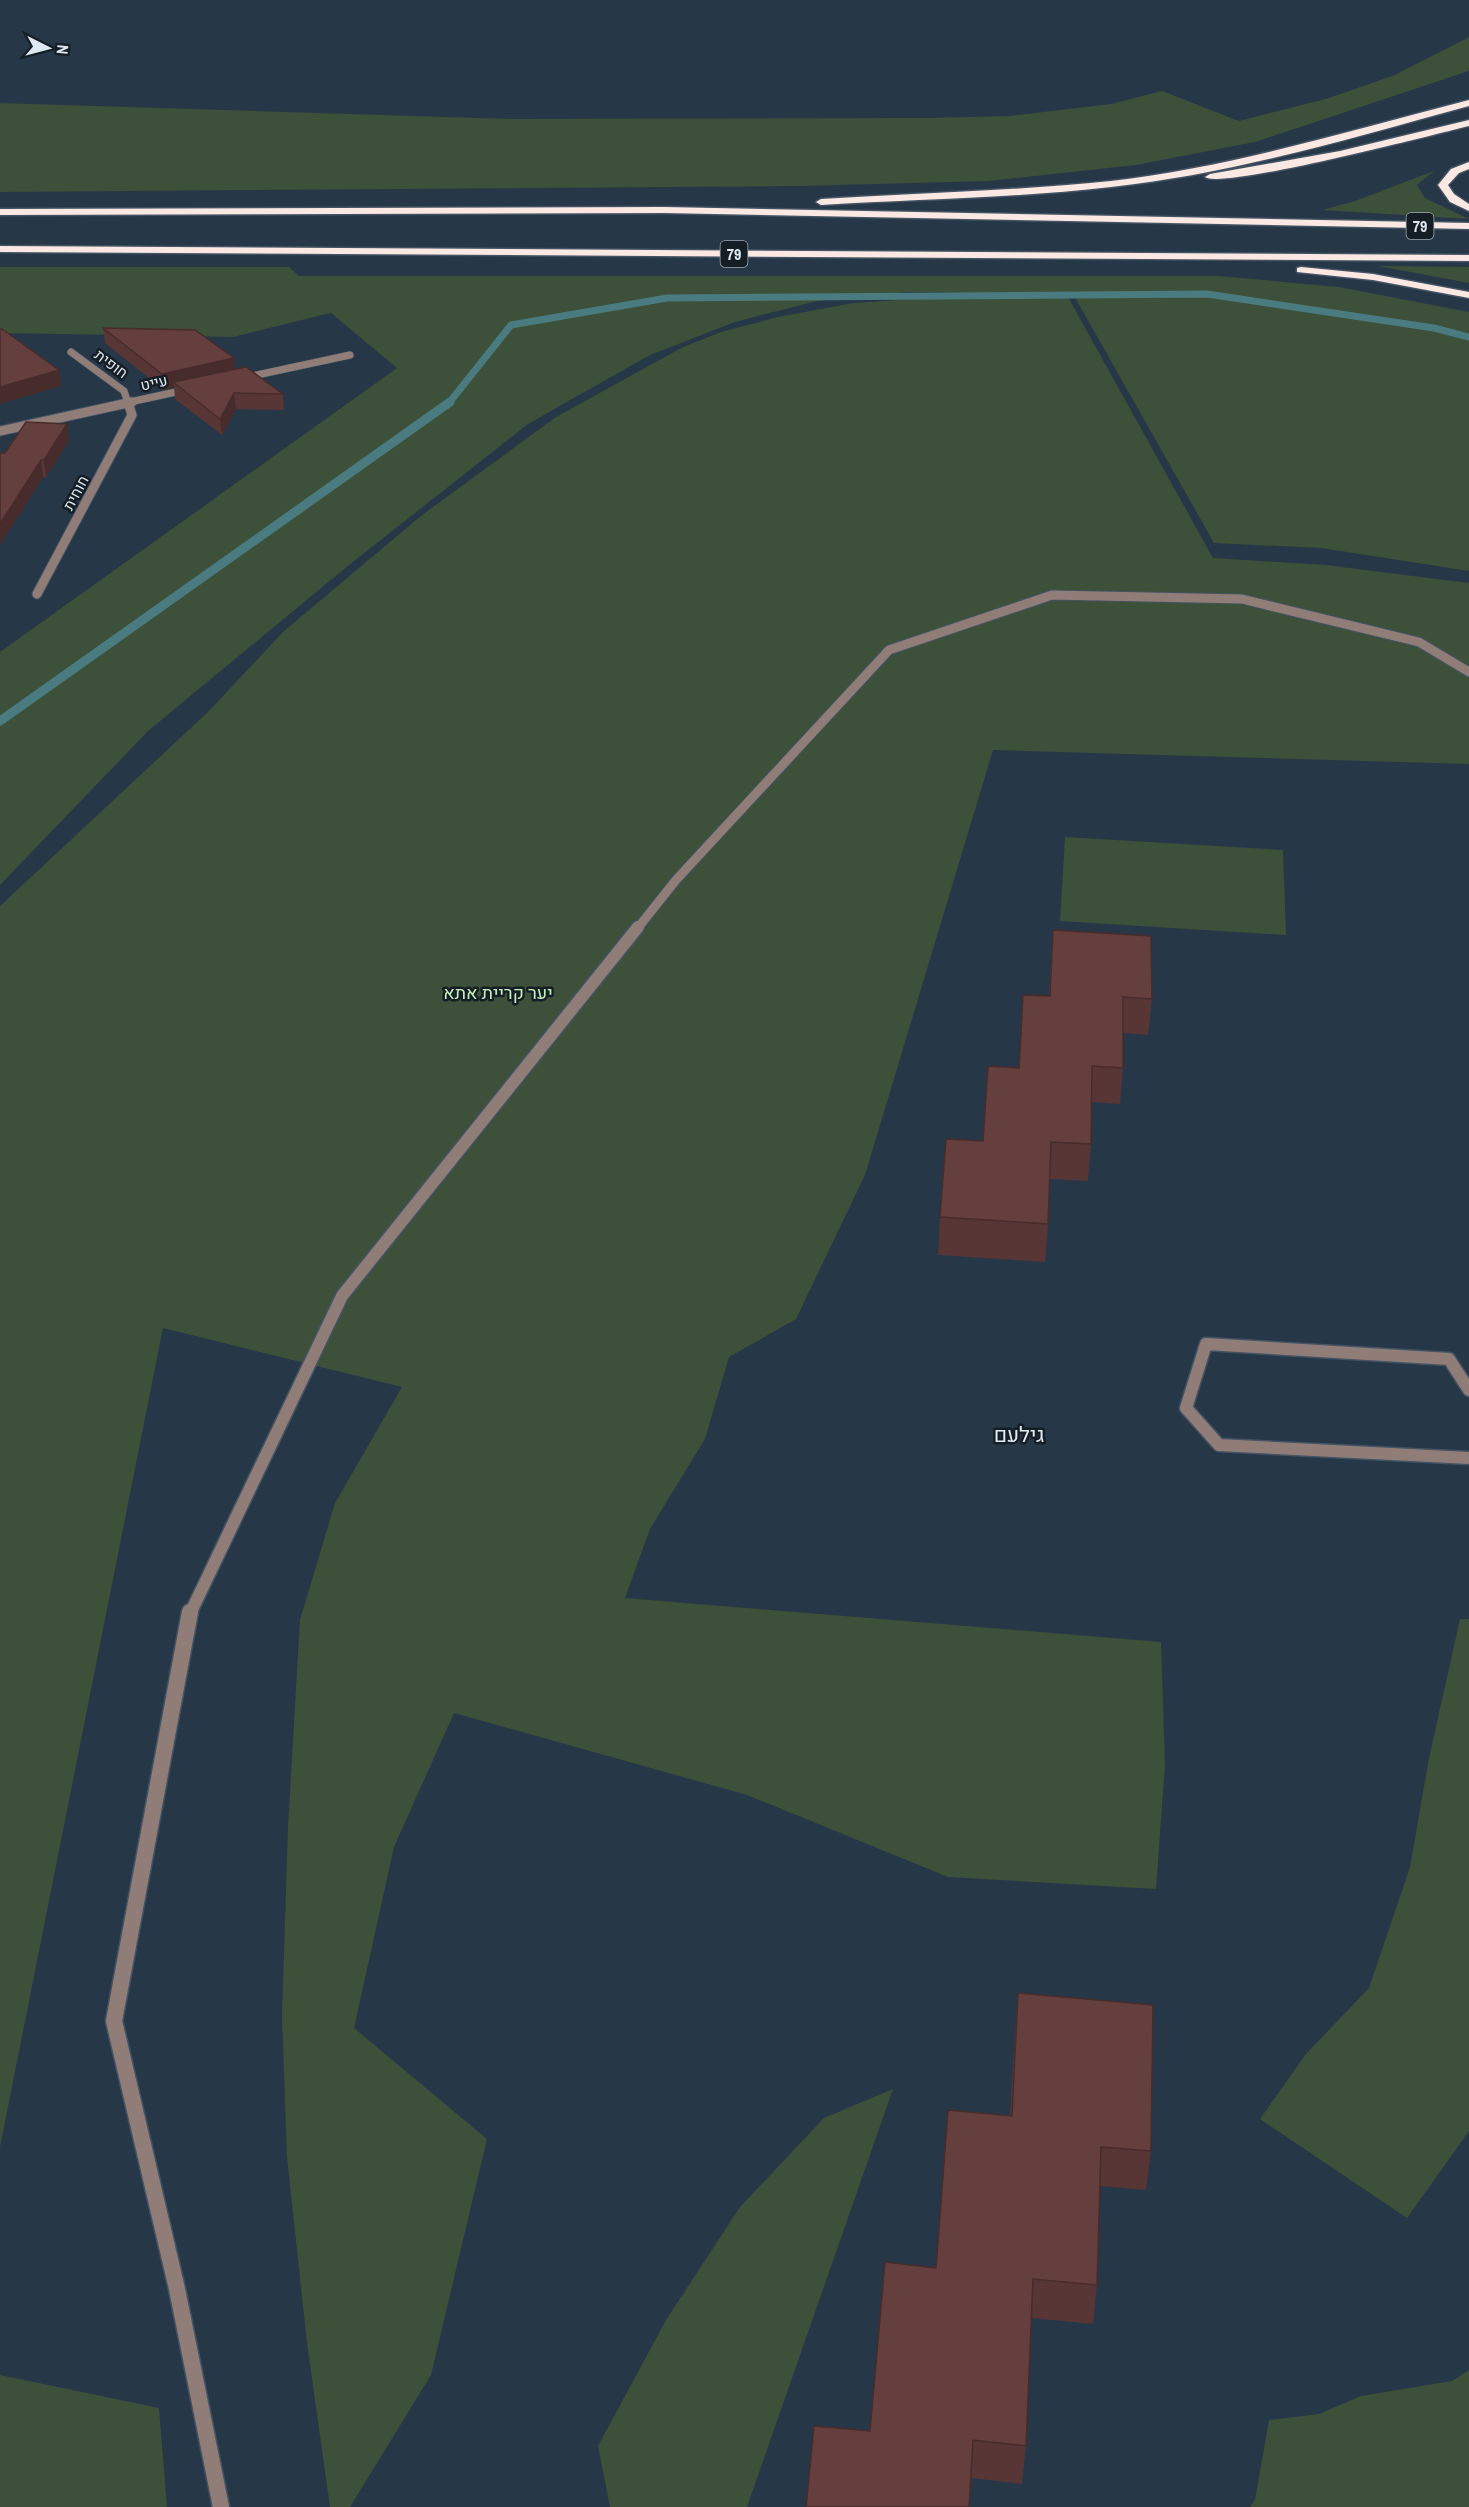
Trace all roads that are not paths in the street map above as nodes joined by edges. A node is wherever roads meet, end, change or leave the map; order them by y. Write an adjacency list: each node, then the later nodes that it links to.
1 (1469, 103): 5 (highway)
2 (1469, 123): 5 (highway)
3 (1469, 165): 6 (highway)
4 (1469, 171): 6 (highway)
5 (1111, 184): 8 (highway)
6 (1443, 185): 7 (highway)
7 (1469, 208)
8 (664, 210): 9 (highway, 79); 10 (highway, 79)
9 (0, 212)
10 (1469, 226)
11 (0, 249): 12 (highway, 79)
12 (1098, 257): 13 (highway, 79); 14 (highway)
13 (1469, 258)
14 (1469, 295)
15 (71, 352): 19 (street, חופית)
16 (350, 355): 17 (street)
17 (234, 380)
18 (199, 388): 19 (street, עייט)
19 (129, 403): 20 (street, עייט); 21 (street, חוחית)
20 (0, 431)
21 (37, 594)
22 (1469, 672): 25 (street)
23 (1469, 1390): 24 (street)
24 (1469, 1458)
25 (221, 2507)

